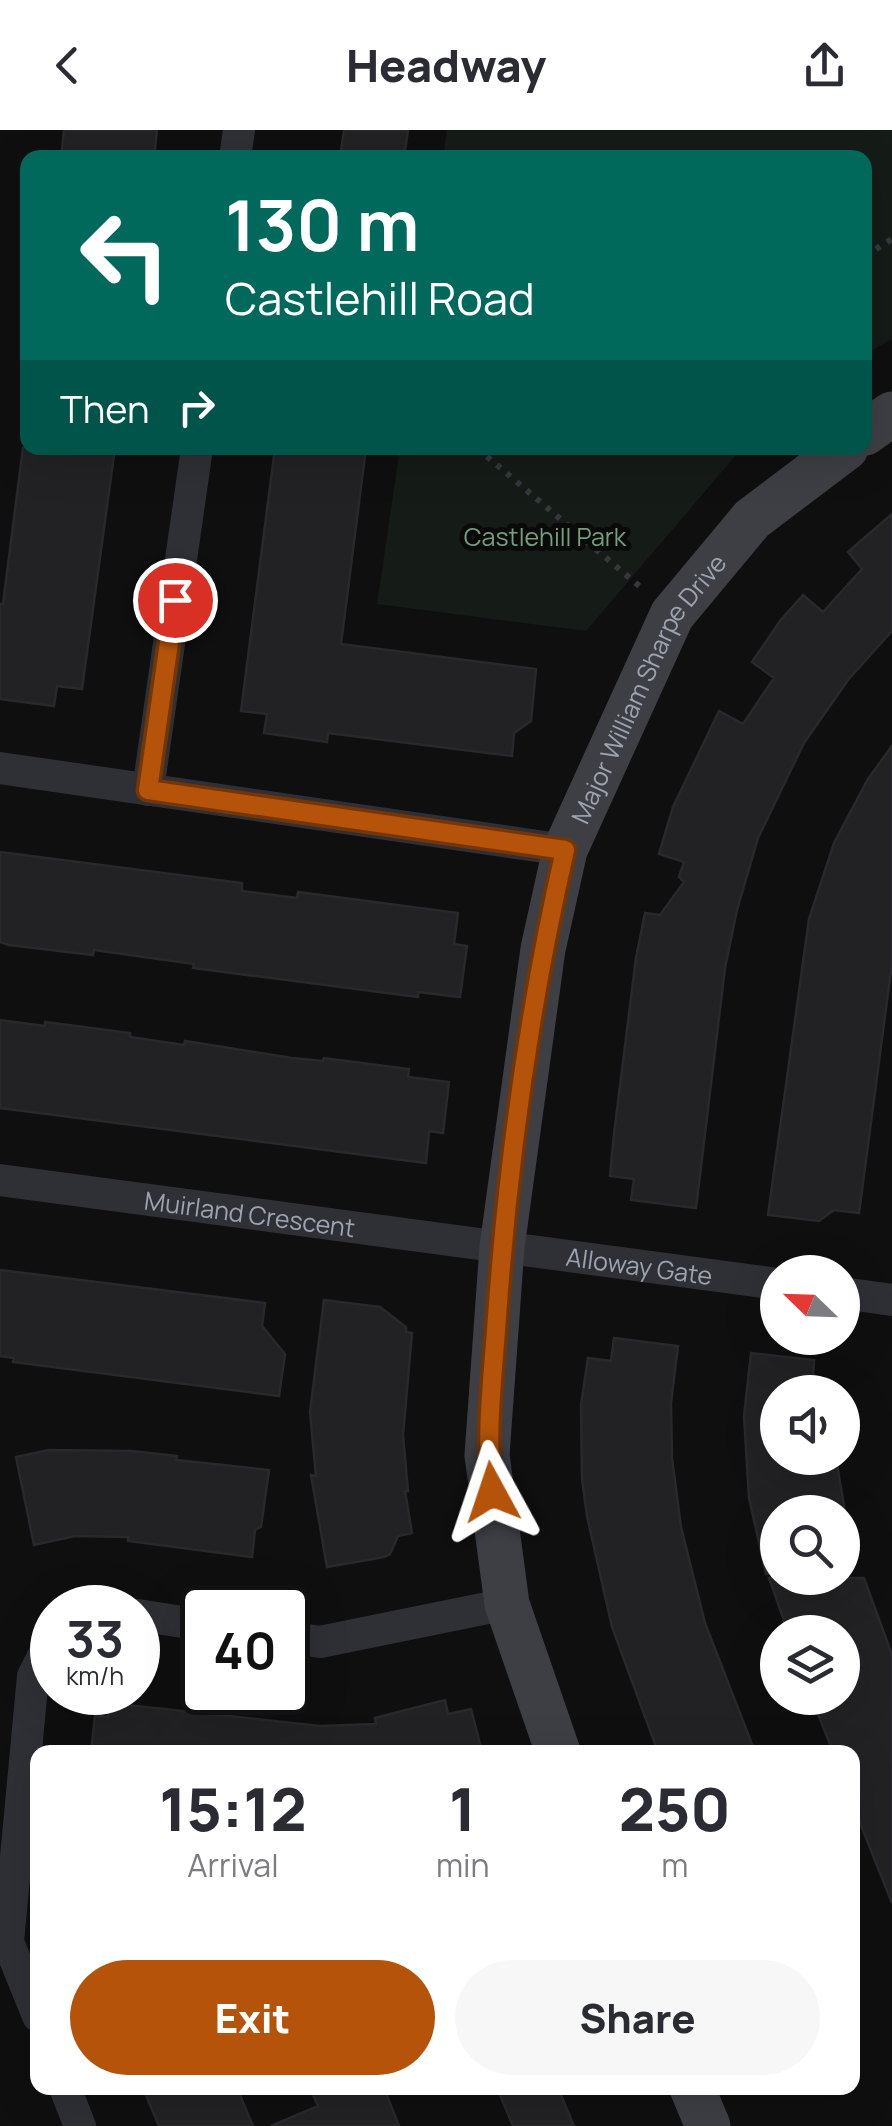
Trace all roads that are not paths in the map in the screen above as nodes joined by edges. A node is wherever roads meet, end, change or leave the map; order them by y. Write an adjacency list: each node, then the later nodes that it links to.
1 (196, 455): 4 (street)
2 (837, 455): 5 (street, Major William Sharpe Drive)
3 (0, 768): 4 (street)
4 (148, 790): 5 (street)
5 (565, 850): 7 (street, Major William Sharpe Drive)
6 (0, 1180): 7 (street, Muirland Crescent)
7 (502, 1247): 8 (street, Alloway Gate); 11 (street, Major William Sharpe Drive)
8 (760, 1282)
9 (860, 1296): 10 (street)
10 (892, 1300)
11 (507, 1604): 12 (street); 14 (street, Major William Sharpe Drive)
12 (310, 1640)
13 (30, 1708): 15 (street)
14 (556, 1745)
15 (30, 1996)
16 (68, 2095): 18 (street)
17 (695, 2095): 19 (street)
18 (80, 2126)
19 (708, 2126)

